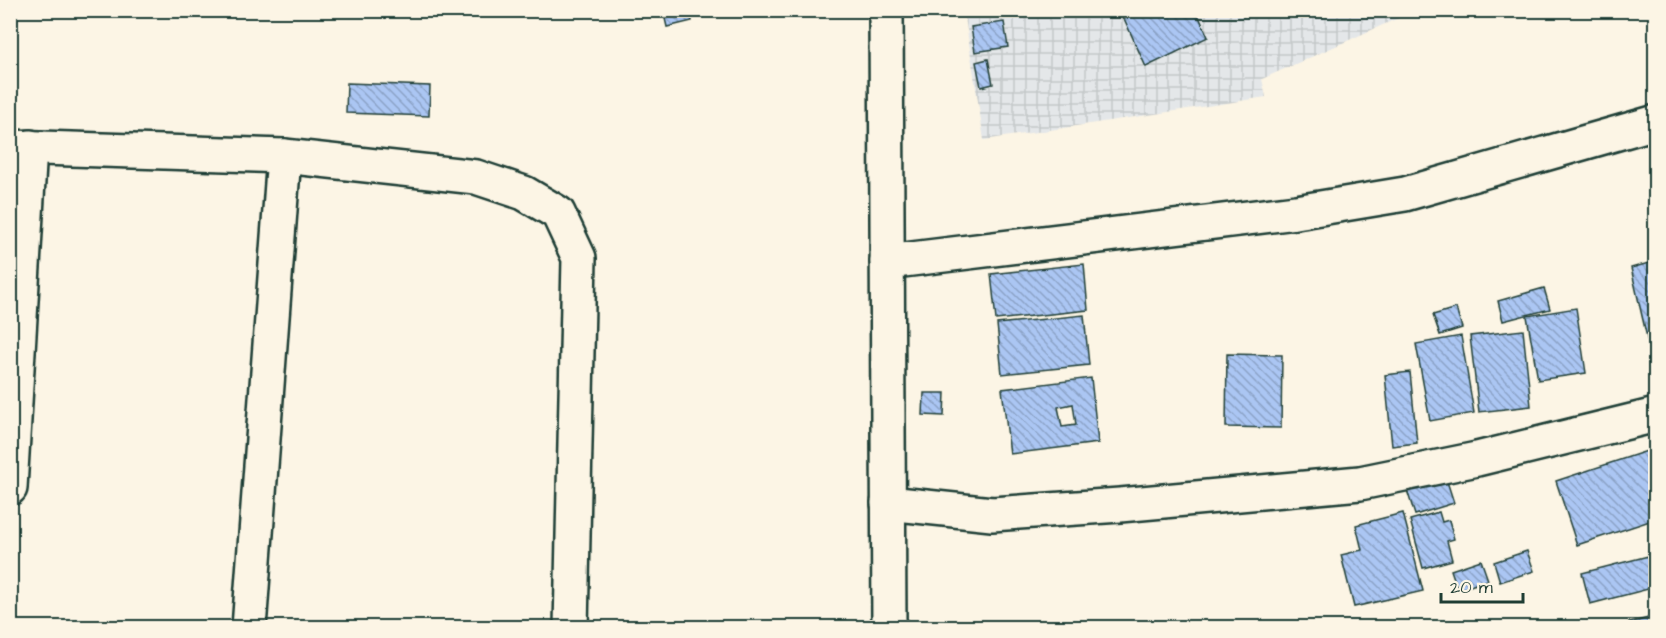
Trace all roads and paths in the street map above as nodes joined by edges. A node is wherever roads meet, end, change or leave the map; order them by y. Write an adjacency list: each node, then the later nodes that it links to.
1 (886, 10): 5 (street)
2 (1656, 122): 5 (street)
3 (20, 147): 4 (street); 7 (street)
4 (284, 156): 9 (street); 10 (street)
5 (887, 262): 8 (street)
6 (1656, 415): 8 (street)
7 (10, 488)
8 (888, 502): 11 (street)
9 (249, 627)
10 (571, 627)
11 (889, 627)

